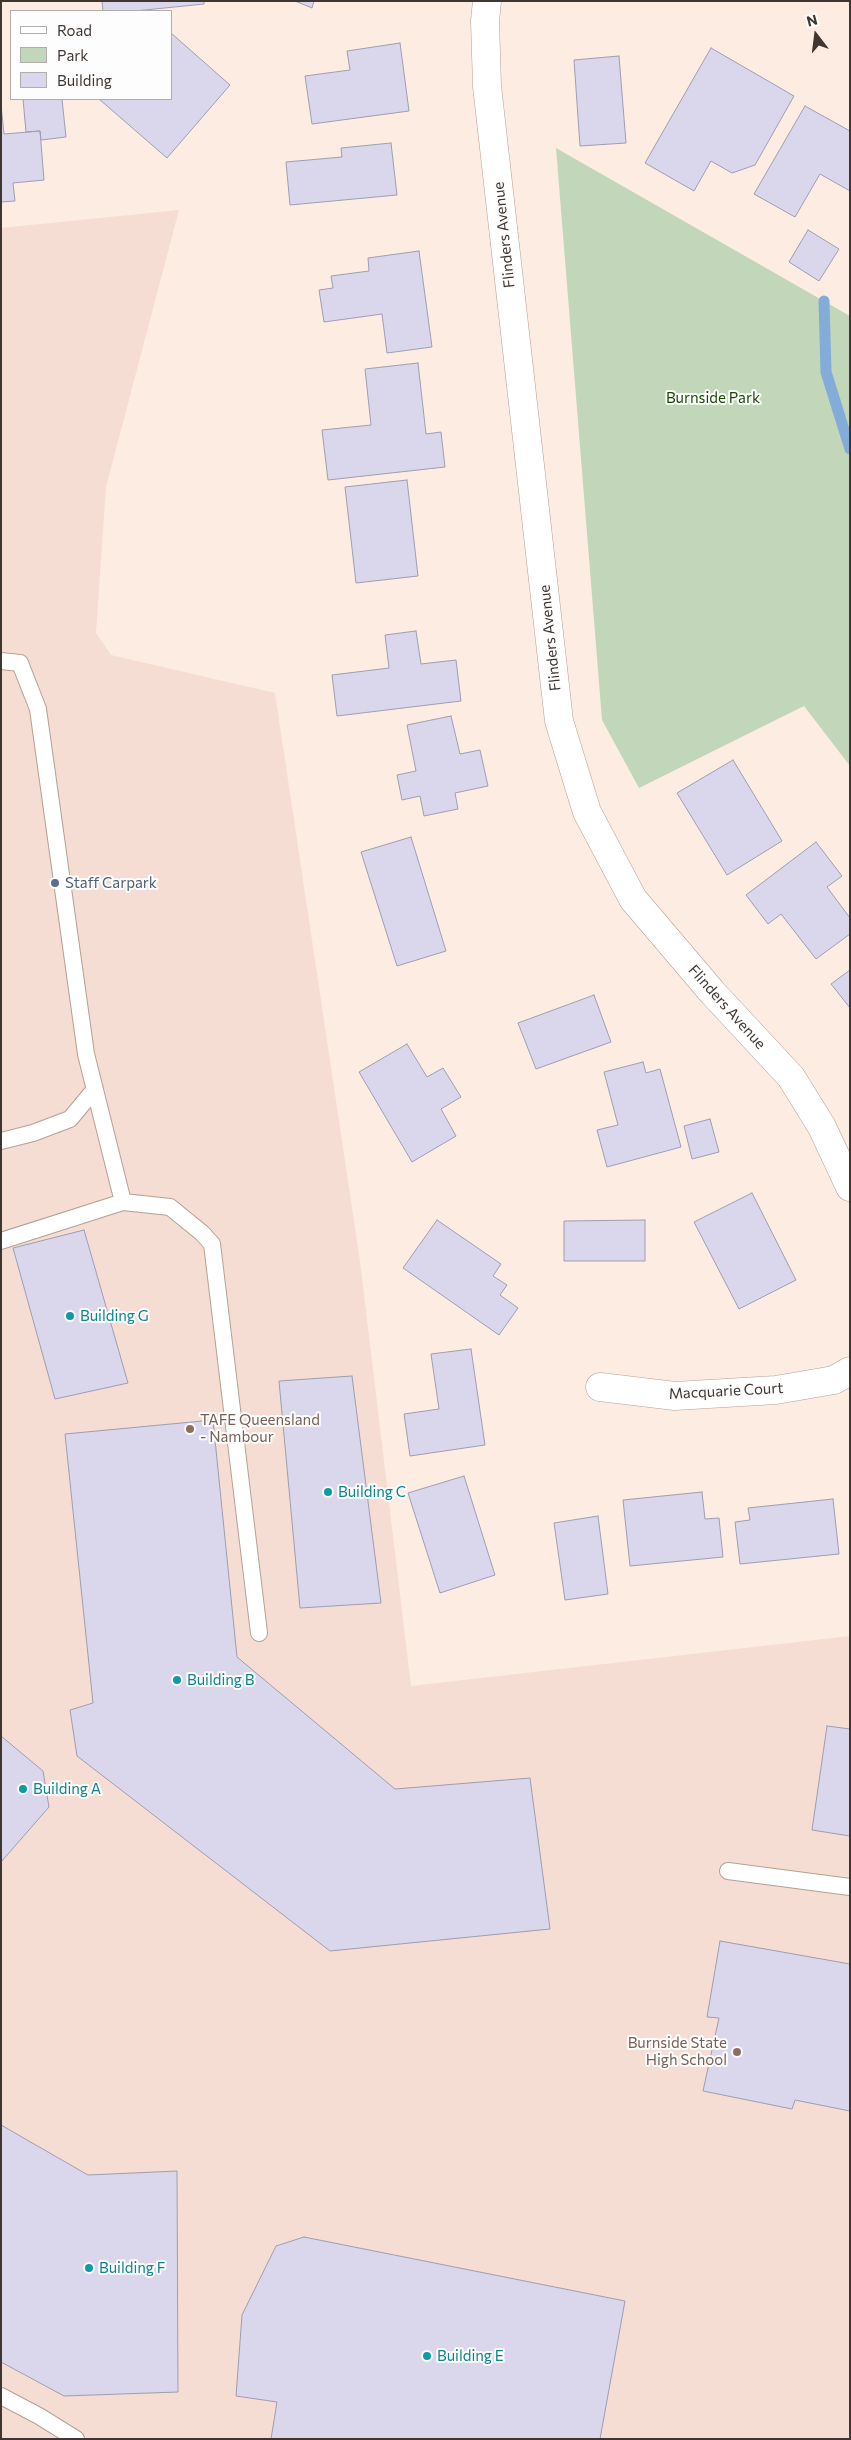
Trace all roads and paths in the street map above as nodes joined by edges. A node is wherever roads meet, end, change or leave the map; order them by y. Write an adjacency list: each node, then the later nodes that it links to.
1 (487, 1): 5 (street, Flinders Avenue)
2 (1, 662): 3 (lane)
3 (95, 1089): 4 (lane); 6 (lane)
4 (1, 1141)
5 (850, 1187)
6 (124, 1202): 7 (lane); 10 (lane)
7 (1, 1241)
8 (850, 1371): 9 (street, Macquarie Court)
9 (600, 1387)
10 (259, 1633)
11 (728, 1871): 12 (lane)
12 (850, 1887)
13 (1, 2396): 14 (lane)
14 (76, 2439)

